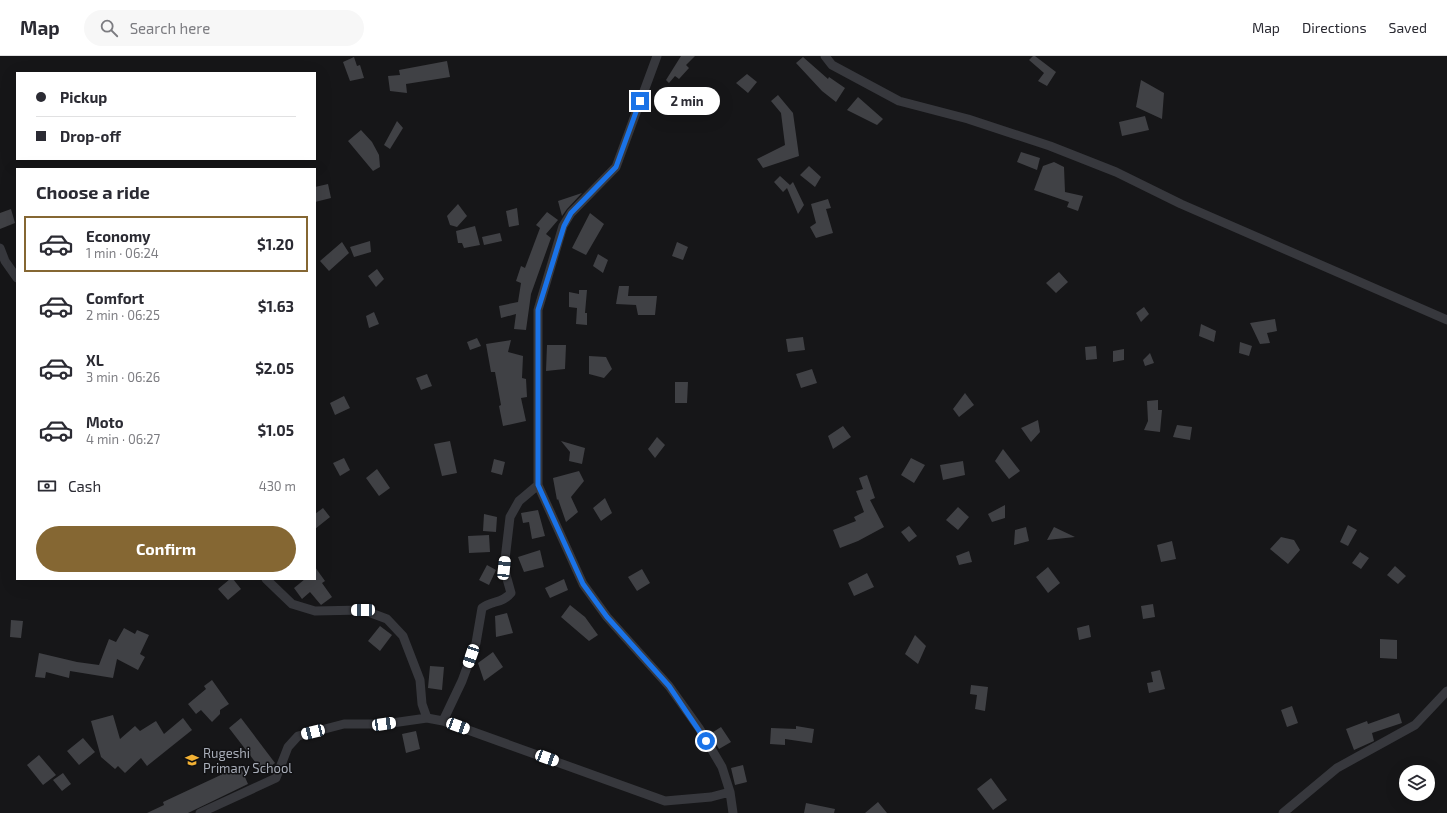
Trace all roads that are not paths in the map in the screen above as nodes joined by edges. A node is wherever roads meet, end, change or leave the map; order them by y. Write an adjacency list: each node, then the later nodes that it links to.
1 (657, 56): 6 (street)
2 (825, 56): 5 (street)
3 (0, 248): 4 (street)
4 (16, 277)
5 (1447, 320)
6 (538, 485): 10 (street); 11 (street)
7 (267, 580): 9 (street)
8 (1447, 691): 14 (street)
9 (427, 718): 10 (street); 12 (street)
10 (443, 721): 11 (street)
11 (730, 792): 13 (street)
12 (200, 813)
13 (733, 813)
14 (1283, 813)

